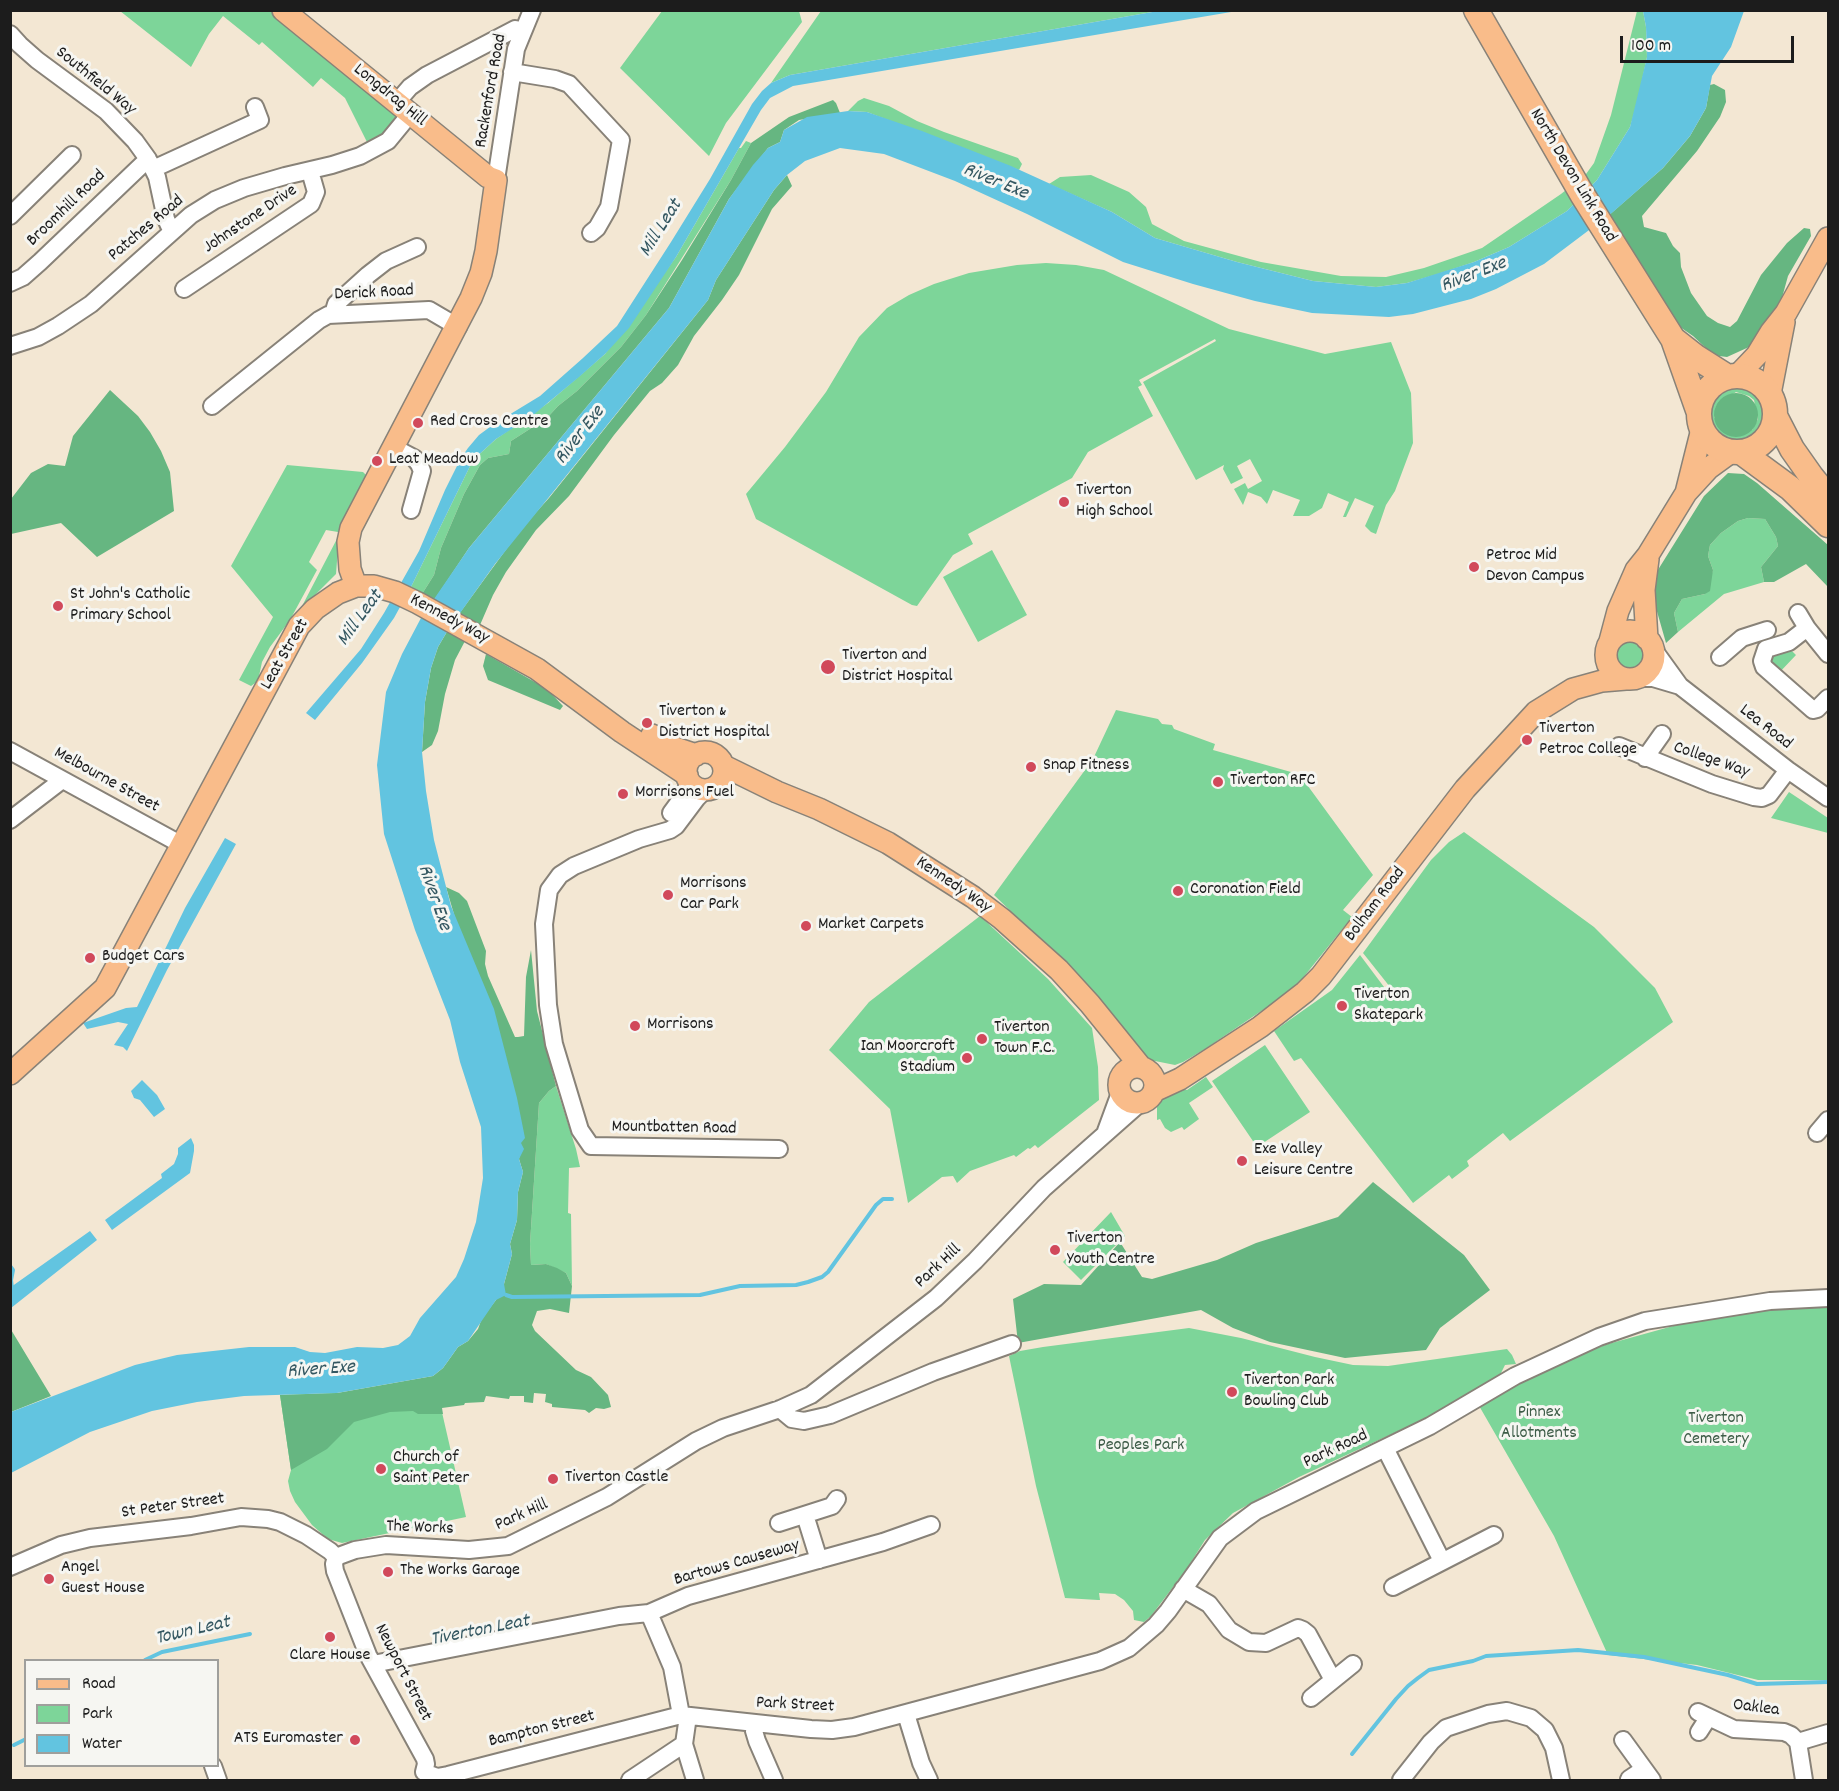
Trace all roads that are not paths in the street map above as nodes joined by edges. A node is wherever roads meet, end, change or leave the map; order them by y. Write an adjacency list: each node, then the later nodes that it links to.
1 (283, 10): 8 (main road, Longdrag Hill)
2 (532, 10): 4 (street, Rackenford Road)
3 (1476, 10): 23 (highway, North Devon Link Road)
4 (522, 31): 6 (street, Rackenford Road); 8 (street, Patches Road)
5 (10, 34): 10 (street, Southfield Way)
6 (512, 72): 12 (street, Rackenford Road); 15 (street)
7 (255, 107): 10 (street, Broomhill Road)
8 (404, 108): 11 (street, Patches Road); 12 (main road, Longdrag Hill)
9 (72, 155): 13 (street)
10 (150, 164): 14 (street, Southfield Way); 18 (street, Broomhill Road)
11 (310, 171): 14 (street, Patches Road); 19 (street, Johnstone Drive)
12 (496, 180): 22 (main road)
13 (10, 216)
14 (172, 232): 24 (street, Patches Road)
15 (590, 233)
16 (1828, 238): 20 (main road)
17 (417, 248): 21 (street)
18 (10, 283)
19 (184, 289)
20 (1786, 313): 25 (main road); 26 (main road)
21 (333, 314): 22 (street, Derick Road); 27 (street, Derick Road)
22 (458, 327): 29 (main road)
23 (1673, 339): 25 (highway, North Devon Link Road); 28 (highway, North Devon Link Road)
24 (10, 346)
25 (1732, 376): 26 (highway); 28 (highway)
26 (1772, 405): 30 (highway); 32 (highway)
27 (212, 406)
28 (1700, 419): 30 (highway); 31 (main road)
29 (393, 447): 33 (street); 36 (main road)
30 (1736, 452): 31 (main road); 34 (highway)
31 (1686, 494): 35 (main road)
32 (1828, 497)
33 (411, 510)
34 (1828, 525)
35 (1648, 555): 37 (main road); 38 (main road)
36 (356, 586): 42 (main road, Kennedy Way); 57 (main road, Leat Street)
37 (1651, 645): 38 (main road); 43 (main road); 44 (street, Lea Road)
38 (1608, 648): 43 (main road); 46 (main road, Bolham Road)
39 (1766, 649): 40 (street); 41 (street); 45 (street)
40 (1828, 654)
41 (1720, 657)
42 (537, 669): 50 (main road, Kennedy Way); 54 (main road, Kennedy Way)
43 (1633, 678): 44 (street, Lea Road); 46 (main road, Bolham Road)
44 (1680, 686): 52 (street, Lea Road)
45 (1828, 698)
46 (1536, 712): 61 (main road, Bolham Road)
47 (1662, 734): 51 (street, College Way)
48 (1619, 746): 51 (street, College Way)
49 (10, 751): 53 (street, Melbourne Street)
50 (696, 755): 54 (main road); 54 (main road, Kennedy Way)
51 (1645, 758): 52 (street, College Way)
52 (1788, 770): 55 (street, Lea Road)
53 (61, 778): 56 (street); 57 (street, Melbourne Street)
54 (705, 779): 58 (main road, Kennedy Way); 65 (street, Mountbatten Road)
55 (1828, 798)
56 (10, 820)
57 (182, 845): 59 (main road, Leat Street)
58 (1101, 1019): 60 (main road, Kennedy Way); 61 (main road, Kennedy Way)
59 (10, 1074)
60 (1121, 1084): 61 (main road, Bolham Road); 61 (main road); 63 (street, Park Hill)
61 (1146, 1084): 63 (street, Park Hill)
62 (1828, 1120): 64 (street)
63 (1106, 1132): 68 (street, Park Hill)
64 (1817, 1133)
65 (779, 1149)
66 (1828, 1298): 69 (street, Park Road)
67 (1012, 1344): 68 (street)
68 (780, 1409): 75 (street, Park Hill)
69 (1384, 1448): 78 (street); 81 (street, Park Road)
70 (837, 1499): 71 (street)
71 (805, 1515): 72 (street); 77 (street)
72 (779, 1523)
73 (931, 1525): 77 (street, Bartows Causeway)
74 (1494, 1535): 78 (street)
75 (469, 1550): 76 (street, The Works)
76 (336, 1557): 79 (street, St Peter Street); 84 (street, Newport Street)
77 (819, 1560): 82 (street, Bartows Causeway)
78 (1442, 1561): 80 (street)
79 (10, 1567)
80 (1393, 1587)
81 (1183, 1589): 85 (street); 87 (street, Park Road)
82 (649, 1613): 84 (street, Bartows Causeway); 88 (street)
83 (1353, 1664): 85 (street)
84 (375, 1669): 96 (street, Newport Street)
85 (1333, 1680): 86 (street)
86 (1311, 1698)
87 (906, 1714): 90 (street, Park Street); 101 (street)
88 (684, 1715): 90 (street, Park Street); 94 (street); 96 (street, Bampton Street)
89 (1701, 1721): 93 (street, Oaklea)
90 (756, 1724): 100 (street)
91 (1828, 1733): 93 (street)
92 (1623, 1740): 95 (street)
93 (1798, 1742): 104 (street)
94 (684, 1744): 98 (street); 99 (street)
95 (1648, 1774): 97 (street)
96 (420, 1776)
97 (1629, 1779)
98 (630, 1780)
99 (695, 1780)
100 (774, 1780)
101 (928, 1780)
102 (1401, 1780): 103 (street)
103 (1561, 1780)
104 (1804, 1780)

